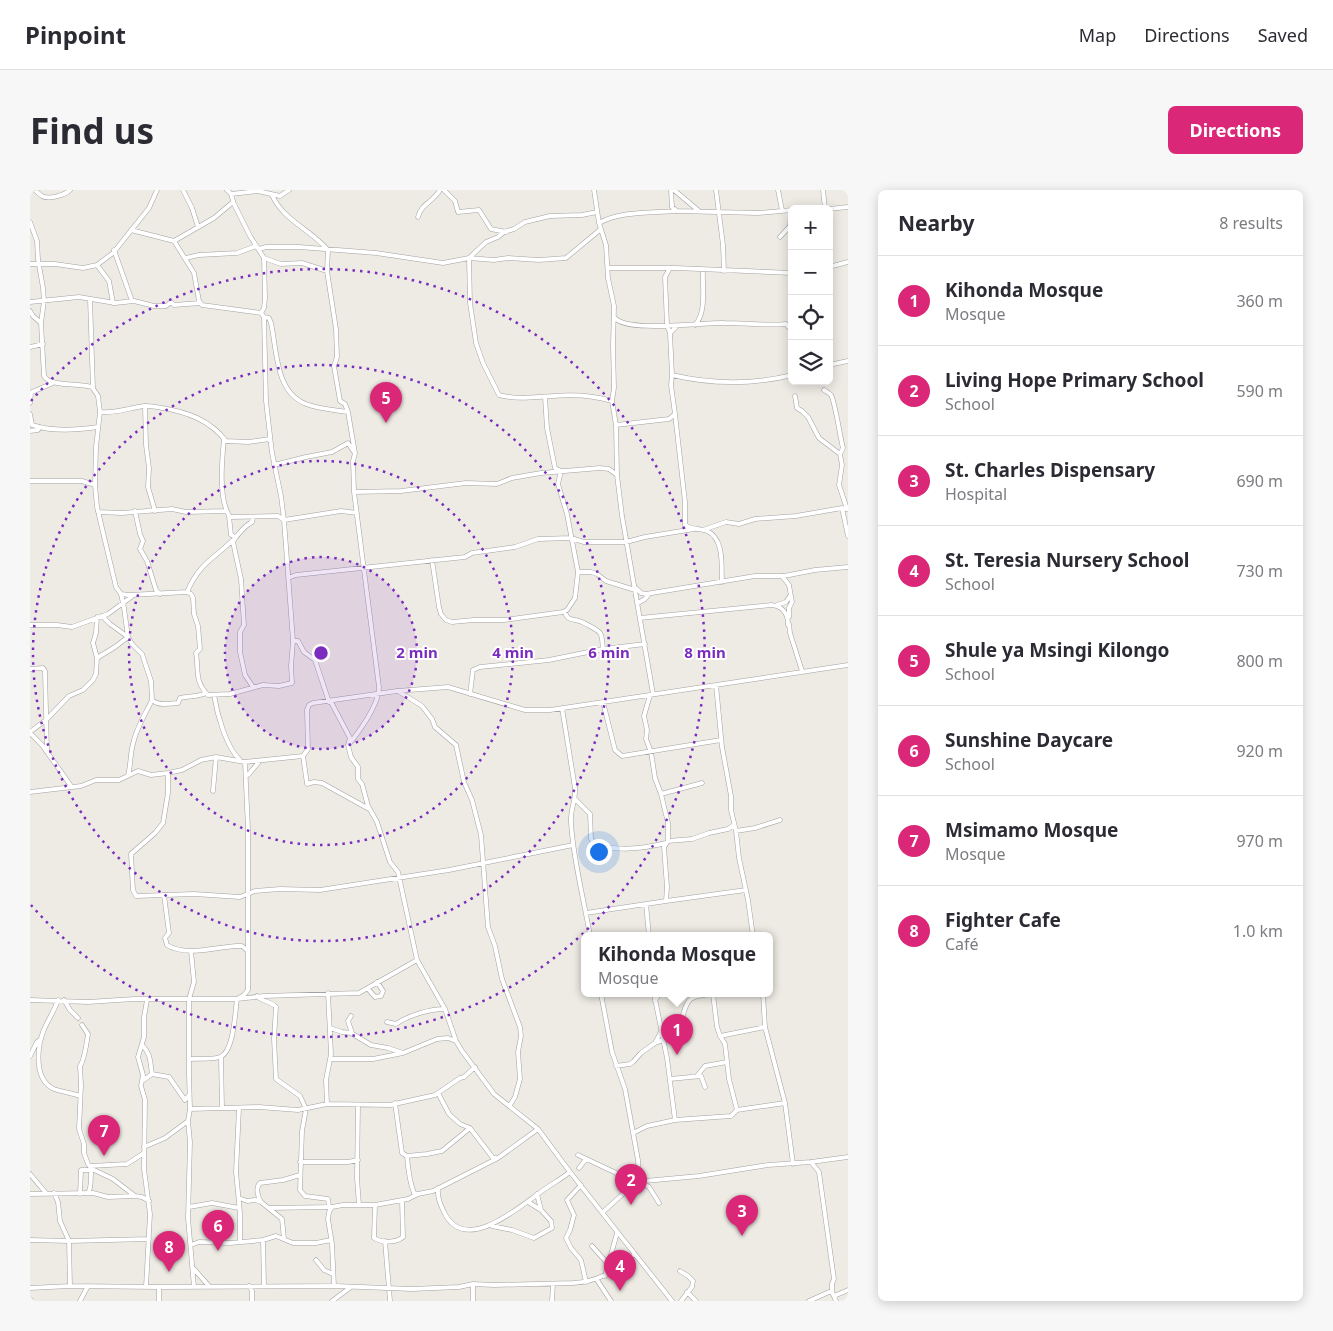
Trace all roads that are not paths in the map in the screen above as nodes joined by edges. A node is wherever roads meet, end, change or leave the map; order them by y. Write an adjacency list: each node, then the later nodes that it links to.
1 (32, 190): 2 (street)
2 (70, 190)
3 (157, 190): 33 (street)
4 (183, 190): 29 (street)
5 (289, 190): 14 (street)
6 (440, 190): 25 (street)
7 (444, 190): 31 (street)
8 (594, 190): 24 (street)
9 (673, 190): 21 (street); 22 (street)
10 (716, 190): 23 (street)
11 (778, 190): 19 (street)
12 (823, 190): 16 (street)
13 (229, 192): 14 (street); 15 (street)
14 (272, 195): 40 (street)
15 (233, 202): 29 (street); 38 (street)
16 (825, 205)
17 (848, 207): 18 (street)
18 (833, 209)
19 (782, 210): 20 (street); 23 (street)
20 (788, 210)
21 (677, 211): 22 (street); 26 (street)
22 (701, 212): 23 (street)
23 (718, 213): 53 (street)
24 (597, 214): 26 (street); 28 (street); 34 (street)
25 (418, 217)
26 (611, 218): 28 (street)
27 (30, 222): 45 (street)
28 (599, 223): 32 (street)
29 (198, 227): 36 (street)
30 (788, 228): 35 (street)
31 (491, 229): 34 (street); 37 (street)
32 (600, 229): 43 (street); 49 (street)
33 (131, 230): 36 (street); 39 (street)
34 (506, 232): 37 (street)
35 (780, 237)
36 (174, 241): 41 (street)
37 (488, 241): 43 (street)
38 (258, 247): 40 (street); 41 (street); 42 (street)
39 (114, 250): 47 (street); 58 (street)
40 (328, 250): 43 (street); 52 (street)
41 (186, 258): 60 (street)
42 (264, 258): 52 (street); 62 (street)
43 (469, 258): 81 (street)
44 (848, 262): 48 (street)
45 (39, 263): 46 (street); 47 (street); 57 (street)
46 (30, 264)
47 (97, 265): 59 (street)
48 (833, 266)
49 (608, 268): 50 (street); 63 (street)
50 (670, 268): 51 (street); 65 (street)
51 (703, 270): 53 (street); 66 (street)
52 (327, 271): 86 (street)
53 (724, 271): 54 (street)
54 (788, 273)
55 (90, 299): 57 (street); 59 (street); 77 (street)
56 (30, 302): 57 (street)
57 (44, 302): 64 (street)
58 (132, 302): 59 (street); 60 (street)
59 (113, 303)
60 (200, 303): 62 (street)
61 (30, 311): 64 (street)
62 (262, 315): 86 (street); 96 (street)
63 (615, 318): 65 (street); 82 (street)
64 (41, 322): 70 (street)
65 (667, 325): 67 (street); 69 (street)
66 (695, 325): 67 (street); 68 (street)
67 (677, 326): 69 (street)
68 (788, 326)
69 (670, 334): 74 (street)
70 (43, 344): 71 (street); 76 (street)
71 (30, 347)
72 (848, 360): 73 (street)
73 (833, 364)
74 (672, 375): 75 (street); 88 (street)
75 (788, 376)
76 (54, 383): 77 (street); 79 (street)
77 (93, 389): 85 (street)
78 (824, 390): 98 (street)
79 (30, 393): 83 (street)
80 (795, 396): 98 (street)
81 (546, 397): 82 (street); 100 (street)
82 (612, 401): 91 (street)
83 (30, 403)
84 (144, 406): 85 (street); 95 (street); 107 (street)
85 (100, 412): 93 (street)
86 (348, 412): 97 (street)
87 (30, 414): 92 (street)
88 (675, 414): 89 (street); 90 (street)
89 (669, 418): 90 (street); 91 (street)
90 (676, 422): 114 (street)
91 (616, 425): 101 (street)
92 (40, 427): 93 (street); 94 (street)
93 (98, 427): 103 (street)
94 (30, 431)
95 (224, 438): 96 (street); 110 (street)
96 (270, 441): 99 (street)
97 (355, 454): 99 (street); 104 (street)
98 (840, 454): 106 (street)
99 (274, 465): 113 (street)
100 (561, 471): 101 (street); 104 (street); 118 (street)
101 (617, 475): 119 (street)
102 (30, 481): 103 (street)
103 (95, 485): 109 (street)
104 (354, 492): 111 (street)
105 (842, 508): 106 (street); 115 (street); 116 (street)
106 (847, 509)
107 (155, 510): 108 (street); 110 (street)
108 (135, 511): 109 (street); 132 (street)
109 (98, 512): 131 (street)
110 (228, 513): 112 (street); 117 (street)
111 (357, 513): 113 (street); 122 (street)
112 (254, 517): 113 (street); 117 (street)
113 (284, 520): 126 (street)
114 (694, 529): 115 (street); 119 (street)
115 (703, 530): 127 (street)
116 (848, 536)
117 (236, 538): 130 (street); 153 (street)
118 (571, 538): 119 (street); 120 (street); 123 (street)
119 (626, 542): 129 (street)
120 (432, 560): 122 (street); 139 (street)
121 (848, 567): 124 (street)
122 (365, 568): 126 (street); 156 (street)
123 (578, 572): 129 (street); 139 (street)
124 (797, 574): 125 (street); 128 (street)
125 (782, 576): 127 (street); 128 (street)
126 (288, 578): 145 (street)
127 (722, 582): 133 (street)
128 (789, 585): 135 (street)
129 (634, 588): 133 (street); 137 (street)
130 (187, 592): 132 (street); 155 (street)
131 (121, 594): 134 (street); 136 (street)
132 (160, 594): 134 (street)
133 (649, 594): 137 (street)
134 (134, 595): 136 (street)
135 (791, 595): 138 (street); 143 (street)
136 (123, 603): 140 (street); 144 (street)
137 (638, 603): 141 (street)
138 (777, 606): 141 (street); 143 (street)
139 (565, 611): 147 (street)
140 (100, 616): 142 (street); 144 (street); 148 (street)
141 (640, 618): 146 (street)
142 (30, 625)
143 (788, 625): 151 (street)
144 (128, 637): 148 (street); 160 (street)
145 (293, 641): 153 (street); 161 (street)
146 (645, 644): 147 (street); 158 (street)
147 (603, 649): 157 (street)
148 (97, 658): 164 (street)
149 (848, 665): 151 (street)
150 (30, 669): 164 (street)
151 (802, 671): 152 (street)
152 (716, 685): 158 (street); 166 (street)
153 (253, 687): 159 (street)
154 (398, 691): 156 (street); 157 (street); 189 (street)
155 (206, 693): 159 (street); 160 (street)
156 (379, 694): 161 (street); 167 (street)
157 (470, 694): 163 (street)
158 (652, 694): 162 (street); 169 (street)
159 (214, 695): 173 (street)
160 (152, 700): 175 (street)
161 (330, 702): 167 (street); 170 (street)
162 (603, 702): 163 (street); 169 (street)
163 (562, 708): 182 (street)
164 (46, 720): 165 (street); 168 (street)
165 (30, 733): 168 (street)
166 (721, 740): 169 (street); 185 (street)
167 (348, 745): 183 (street)
168 (47, 752): 178 (street)
169 (651, 752): 181 (street)
170 (303, 756): 172 (street); 183 (street)
171 (216, 757): 173 (street); 174 (street); 179 (street)
172 (260, 761): 173 (street); 176 (street)
173 (244, 762): 176 (street)
174 (168, 773): 175 (street); 193 (street)
175 (128, 776): 178 (street)
176 (246, 777): 192 (street)
177 (702, 783): 181 (street)
178 (71, 786): 180 (street)
179 (212, 791)
180 (30, 792)
181 (662, 794): 187 (street)
182 (575, 799): 187 (street); 188 (street)
183 (370, 810): 190 (street)
184 (780, 820): 186 (street)
185 (734, 825): 186 (street); 187 (street)
186 (736, 832): 191 (street)
187 (667, 842): 194 (street)
188 (574, 845): 189 (street); 196 (street)
189 (482, 863): 190 (street); 258 (street)
190 (399, 878): 192 (street); 204 (street)
191 (746, 890): 194 (street); 199 (street)
192 (248, 893): 193 (street); 200 (street)
193 (164, 895): 203 (street)
194 (666, 901): 195 (street)
195 (646, 904): 196 (street); 198 (street)
196 (586, 913): 197 (street)
197 (589, 932)
198 (649, 932)
199 (752, 932)
200 (248, 942): 201 (street); 202 (street)
201 (242, 946): 202 (street); 203 (street)
202 (248, 950): 207 (street)
203 (191, 951): 216 (street)
204 (417, 960): 205 (street); 223 (street)
205 (377, 982): 206 (street); 206 (street)
206 (368, 989): 208 (street)
207 (248, 990): 209 (street); 217 (street)
208 (328, 993): 209 (street); 229 (street)
209 (255, 996): 217 (street); 262 (street)
210 (602, 997): 244 (street)
211 (654, 997): 222 (street)
212 (657, 997): 222 (street)
213 (696, 997): 235 (street)
214 (714, 997): 232 (street)
215 (763, 997): 228 (street)
216 (189, 999): 217 (street); 221 (street); 241 (street)
217 (237, 999): 240 (street)
218 (30, 1000): 219 (street)
219 (58, 1000): 220 (street); 233 (street)
220 (64, 1000): 221 (street); 225 (street)
221 (147, 1000): 237 (street)
222 (655, 1001): 230 (street)
223 (445, 1009): 226 (street); 234 (street)
224 (351, 1016): 231 (street)
225 (78, 1018)
226 (387, 1022)
227 (82, 1025): 253 (street)
228 (766, 1027): 232 (street); 254 (street)
229 (330, 1028): 231 (street); 242 (street)
230 (662, 1032): 235 (street); 236 (street)
231 (352, 1034): 238 (street)
232 (720, 1036): 243 (street)
233 (41, 1039): 239 (street); 253 (street)
234 (456, 1040): 238 (street); 245 (street)
235 (664, 1041): 236 (street); 248 (street)
236 (655, 1043): 244 (street)
237 (142, 1045): 246 (street); 249 (street)
238 (403, 1053): 242 (street)
239 (30, 1056)
240 (221, 1057): 241 (street); 259 (street)
241 (189, 1059): 252 (street)
242 (330, 1059): 255 (street)
243 (727, 1062): 247 (street); 263 (street)
244 (616, 1066): 268 (street)
245 (475, 1067): 251 (street); 258 (street)
246 (152, 1074): 249 (street); 252 (street)
247 (697, 1076): 248 (street); 250 (street)
248 (670, 1079): 264 (street)
249 (142, 1081): 269 (street)
250 (705, 1087)
251 (438, 1093): 256 (street); 266 (street)
252 (189, 1095): 261 (street)
253 (80, 1096): 282 (street)
254 (785, 1103): 263 (street); 280 (street)
255 (327, 1104): 257 (street); 262 (street)
256 (395, 1104): 257 (street); 272 (street)
257 (358, 1105): 276 (street)
258 (510, 1105): 267 (street)
259 (222, 1108): 260 (street); 261 (street)
260 (240, 1108): 262 (street); 298 (street)
261 (190, 1109): 265 (street)
262 (306, 1109): 277 (street)
263 (737, 1110): 264 (street)
264 (675, 1120): 268 (street)
265 (188, 1121): 269 (street); 306 (street)
266 (470, 1128): 272 (street); 274 (street)
267 (538, 1128): 274 (street); 284 (street)
268 (633, 1133): 287 (street)
269 (144, 1147): 270 (street)
270 (144, 1153): 282 (street); 300 (street)
271 (578, 1155): 275 (street)
272 (407, 1156): 295 (street)
273 (848, 1157): 279 (street)
274 (498, 1158): 289 (street)
275 (586, 1159): 281 (street); 283 (street)
276 (358, 1160): 277 (street); 304 (street)
277 (300, 1162): 286 (street)
278 (609, 1162): 283 (street)
279 (811, 1162): 280 (street); 349 (street)
280 (793, 1164): 287 (street)
281 (580, 1168)
282 (91, 1169): 293 (street); 294 (street); 297 (street)
283 (609, 1169): 287 (street)
284 (570, 1172): 288 (street); 296 (street)
285 (30, 1174): 290 (street)
286 (300, 1175): 301 (street); 307 (street)
287 (637, 1180): 303 (street); 311 (street)
288 (581, 1185): 311 (street); 332 (street)
289 (438, 1188): 295 (street); 312 (street)
290 (46, 1193): 291 (street); 292 (street)
291 (54, 1193): 293 (street); 319 (street)
292 (30, 1194)
293 (80, 1194): 294 (street)
294 (87, 1194): 297 (street)
295 (418, 1194): 299 (street)
296 (537, 1194): 302 (street); 310 (street)
297 (136, 1196): 300 (street)
298 (239, 1198): 301 (street); 308 (street)
299 (402, 1200): 305 (street); 320 (street)
300 (149, 1201): 314 (street)
301 (261, 1202): 309 (street)
302 (528, 1202): 310 (street); 312 (street)
303 (659, 1204)
304 (359, 1205): 305 (street); 307 (street)
305 (375, 1205): 320 (street)
306 (189, 1207): 308 (street); 322 (street)
307 (330, 1207): 309 (street); 318 (street)
308 (239, 1208): 321 (street)
309 (269, 1208): 315 (street)
310 (541, 1210): 312 (street)
311 (603, 1212): 313 (street)
312 (491, 1225)
313 (617, 1232): 324 (street); 326 (street)
314 (149, 1239): 319 (street); 341 (street)
315 (284, 1239): 317 (street); 318 (street)
316 (30, 1240): 319 (street)
317 (264, 1240): 321 (street); 339 (street)
318 (331, 1240): 329 (street)
319 (69, 1241): 335 (street)
320 (385, 1241): 345 (street)
321 (240, 1242): 322 (street)
322 (191, 1245): 327 (street)
323 (592, 1246): 326 (street)
324 (635, 1254): 330 (street); 358 (street)
325 (316, 1260): 329 (street)
326 (608, 1264): 330 (street)
327 (193, 1268): 337 (street); 343 (street)
328 (680, 1271): 348 (street)
329 (333, 1274): 340 (street)
330 (605, 1276): 331 (street)
331 (596, 1280): 332 (street); 357 (street)
332 (586, 1282): 334 (street)
333 (473, 1284): 334 (street); 345 (street); 355 (street)
334 (553, 1284): 356 (street)
335 (70, 1286): 336 (street); 346 (street)
336 (88, 1286): 341 (street); 350 (street)
337 (209, 1286): 338 (street); 343 (street)
338 (249, 1286): 339 (street); 352 (street)
339 (264, 1286): 340 (street)
340 (334, 1286): 345 (street)
341 (146, 1287): 342 (street)
342 (159, 1287): 343 (street); 351 (street)
343 (194, 1287)
344 (351, 1287): 353 (street)
345 (390, 1287): 354 (street)
346 (30, 1288)
347 (848, 1290): 349 (street)
348 (687, 1292): 359 (street); 360 (street)
349 (833, 1294): 361 (street); 362 (street)
350 (80, 1301)
351 (159, 1301)
352 (252, 1301)
353 (332, 1301)
354 (390, 1301)
355 (473, 1301)
356 (552, 1301)
357 (611, 1301)
358 (672, 1301)
359 (681, 1301)
360 (696, 1301)
361 (809, 1301)
362 (836, 1301)

